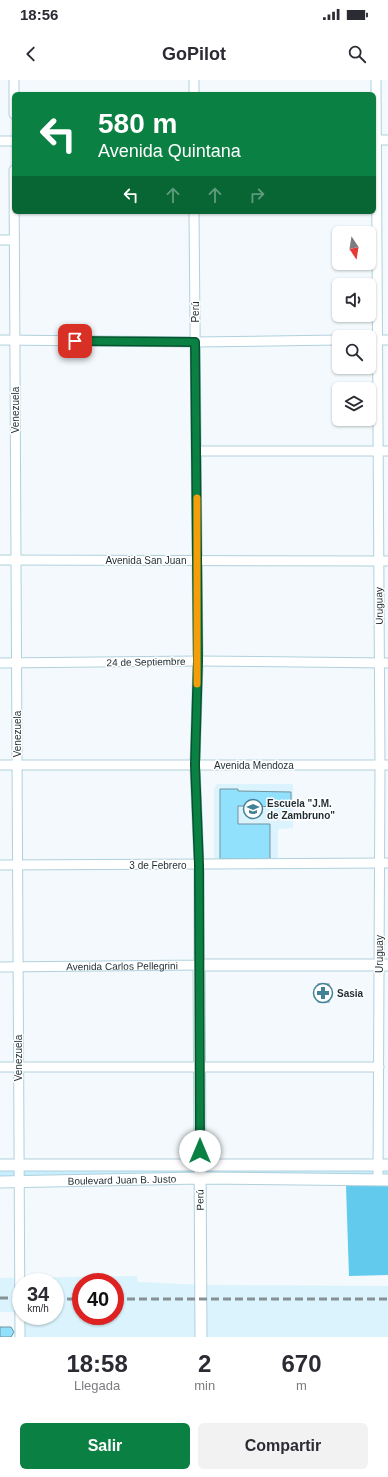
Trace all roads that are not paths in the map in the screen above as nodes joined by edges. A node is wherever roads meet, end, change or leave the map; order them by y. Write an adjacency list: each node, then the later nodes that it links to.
1 (14, 80): 4 (street)
2 (194, 80): 5 (street)
3 (376, 80): 6 (street, Uruguay)
4 (14, 92)
5 (194, 92)
6 (376, 92)
7 (376, 140): 8 (street)
8 (388, 140)
9 (0, 141): 10 (street)
10 (12, 141)
11 (14, 214): 15 (street, Venezuela)
12 (194, 214): 22 (street, Perú)
13 (374, 214): 16 (street, Uruguay)
14 (0, 240): 15 (street)
15 (14, 240): 18 (street, Venezuela)
16 (373, 330)
17 (0, 340): 18 (street)
18 (15, 340): 22 (street); 28 (street, Venezuela)
19 (332, 340): 22 (street)
20 (376, 340): 21 (street)
21 (388, 340)
22 (195, 342): 24 (street, Perú)
23 (375, 374): 25 (street, Uruguay)
24 (197, 450): 25 (street); 29 (street, Perú)
25 (378, 451): 26 (street); 30 (street, Uruguay)
26 (388, 451)
27 (0, 560): 28 (street, Avenida San Juan)
28 (15, 560): 29 (street, Avenida San Juan); 34 (street, Venezuela)
29 (196, 560): 30 (street, Avenida San Juan); 32 (street, Perú)
30 (378, 561): 31 (street, Avenida San Juan); 35 (street, Uruguay)
31 (388, 561)
32 (198, 661): 34 (street, 24 de Septiembre); 35 (street, 24 de Septiembre); 38 (street, Perú)
33 (0, 663): 34 (street, 24 de Septiembre)
34 (16, 663): 37 (street, Venezuela)
35 (384, 663): 39 (street, Uruguay)
36 (0, 765): 37 (street, Avenida Mendoza)
37 (17, 765): 38 (street, Avenida Mendoza); 42 (street, Venezuela)
38 (195, 765): 39 (street, Avenida Mendoza); 43 (street, Perú)
39 (384, 766): 40 (street, Uruguay)
40 (384, 863): 43 (street, 3 de Febrero); 45 (street, Uruguay)
41 (0, 865): 42 (street, 3 de Febrero)
42 (17, 865): 43 (street, 3 de Febrero); 47 (street, Venezuela)
43 (199, 865): 44 (street, Perú)
44 (199, 965): 45 (street, Avenida Carlos Pellegrini); 47 (street, Avenida Carlos Pellegrini); 48 (street, Perú)
45 (383, 965): 51 (street, Uruguay)
46 (0, 967): 47 (street, Avenida Carlos Pellegrini)
47 (17, 967): 50 (street, Venezuela)
48 (200, 1066): 50 (street); 51 (street); 54 (street, Perú)
49 (0, 1067): 50 (street)
50 (18, 1067): 53 (street, Venezuela)
51 (379, 1067): 55 (street, Uruguay)
52 (0, 1165): 53 (street, Boulevard Juan B. Justo)
53 (19, 1165): 54 (street, Boulevard Juan B. Justo); 59 (street, Venezuela)
54 (200, 1165): 55 (street, Boulevard Juan B. Justo); 56 (street, Perú)
55 (383, 1165): 57 (street, Uruguay)
56 (200, 1178): 57 (street, Boulevard Juan B. Justo); 59 (street, Boulevard Juan B. Justo); 61 (street, Perú)
57 (383, 1180)
58 (0, 1182): 59 (street, Boulevard Juan B. Justo)
59 (19, 1182): 60 (street, Venezuela)
60 (20, 1337)
61 (201, 1337)

